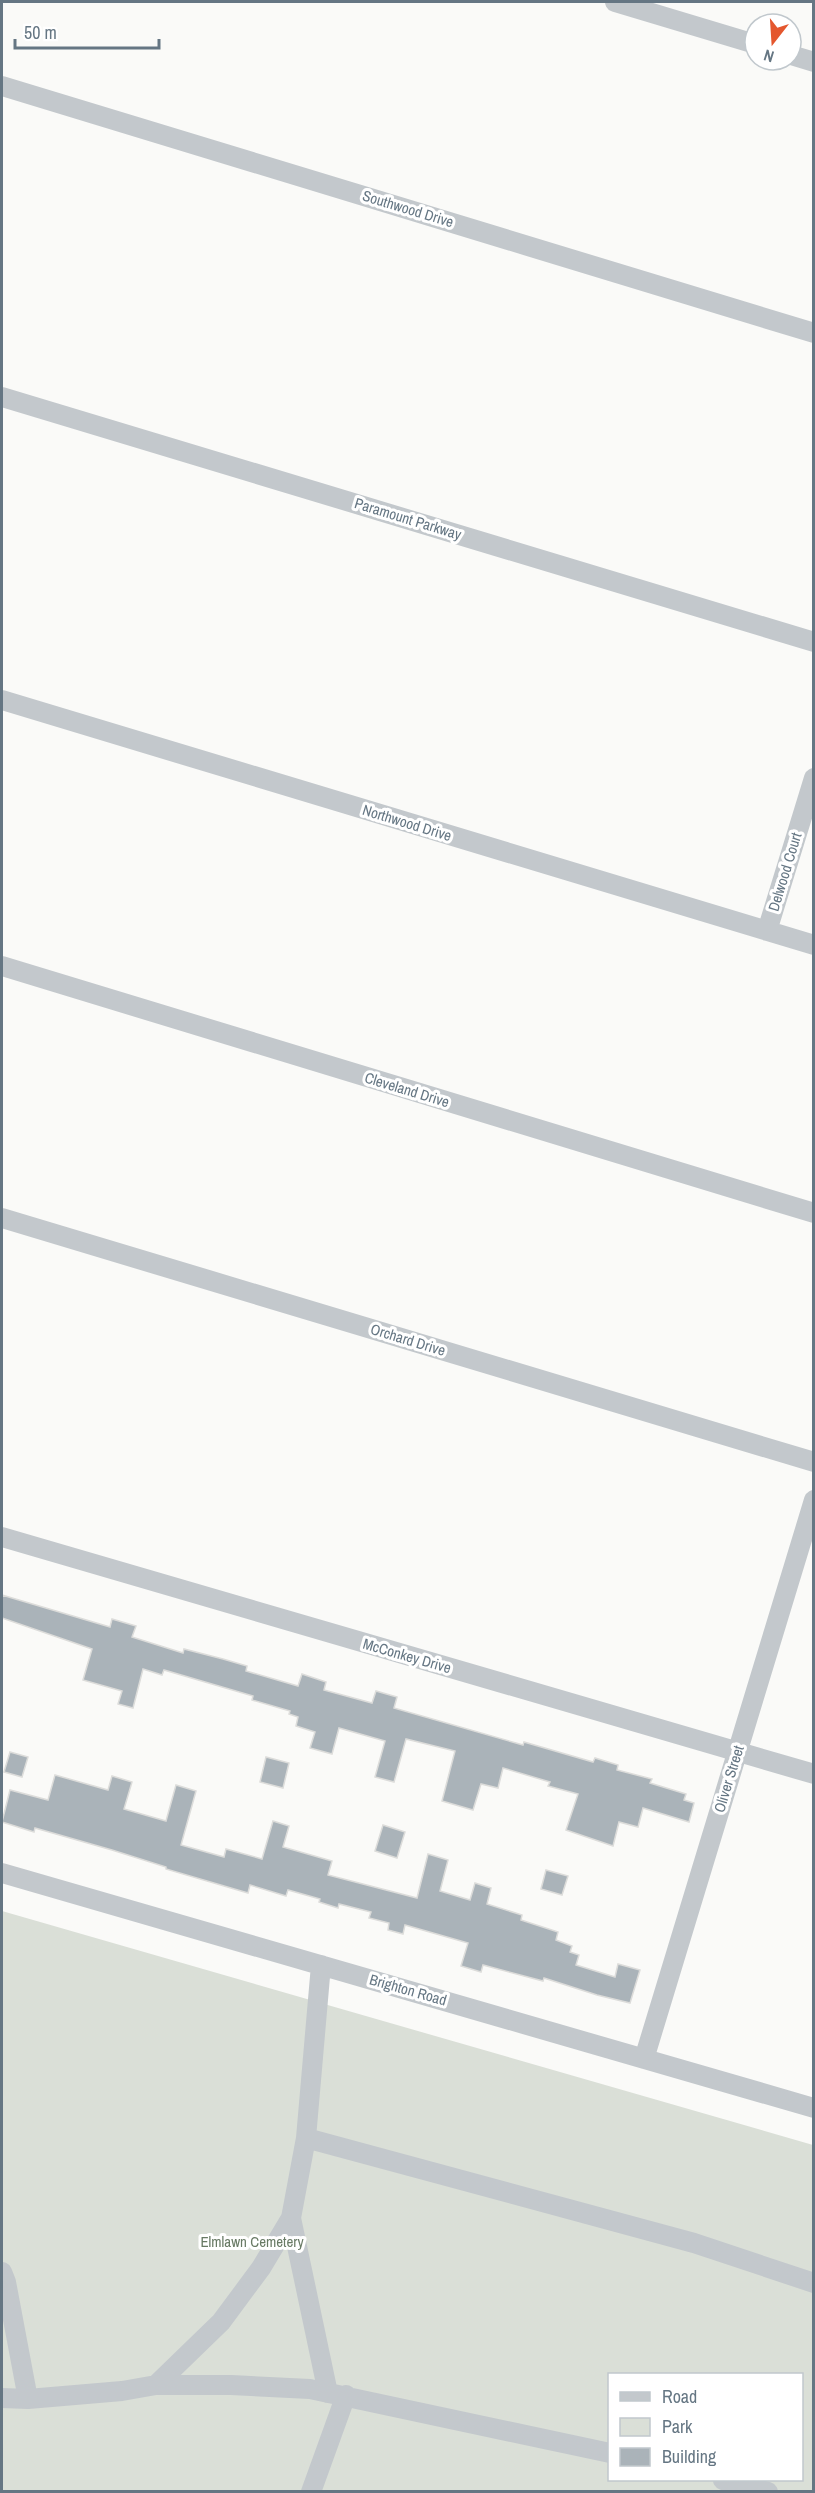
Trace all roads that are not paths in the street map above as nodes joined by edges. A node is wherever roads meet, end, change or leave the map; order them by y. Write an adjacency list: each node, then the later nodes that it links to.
1 (615, 2): 2 (street)
2 (743, 40)
3 (2, 86): 4 (street, Southwood Drive)
4 (813, 333)
5 (2, 397): 6 (street, Paramount Parkway)
6 (813, 642)
7 (2, 700): 9 (street, Northwood Drive)
8 (813, 778): 9 (street, Delwood Court)
9 (767, 931): 10 (street, Northwood Drive)
10 (813, 945)
11 (2, 966): 12 (street, Cleveland Drive)
12 (813, 1213)
13 (2, 1218): 14 (street, Orchard Drive)
14 (813, 1462)
15 (813, 1500): 17 (street, Oliver Street)
16 (2, 1537): 17 (street, McConkey Drive)
17 (737, 1752): 18 (street, McConkey Drive); 21 (street, Oliver Street)
18 (813, 1774)
19 (2, 1873): 20 (street, Brighton Road)
20 (321, 1965): 21 (street, Brighton Road); 23 (street)
21 (644, 2059): 22 (street, Brighton Road)
22 (813, 2108)
23 (306, 2138): 24 (street); 26 (street)
24 (291, 2218): 27 (street); 28 (street)
25 (2, 2272): 30 (street)
26 (813, 2283)
27 (156, 2385): 28 (street); 30 (street)
28 (337, 2394): 31 (street); 33 (street)
29 (2, 2398): 30 (street)
30 (28, 2399)
31 (608, 2453)
32 (727, 2481): 34 (street)
33 (311, 2492)
34 (768, 2492)

